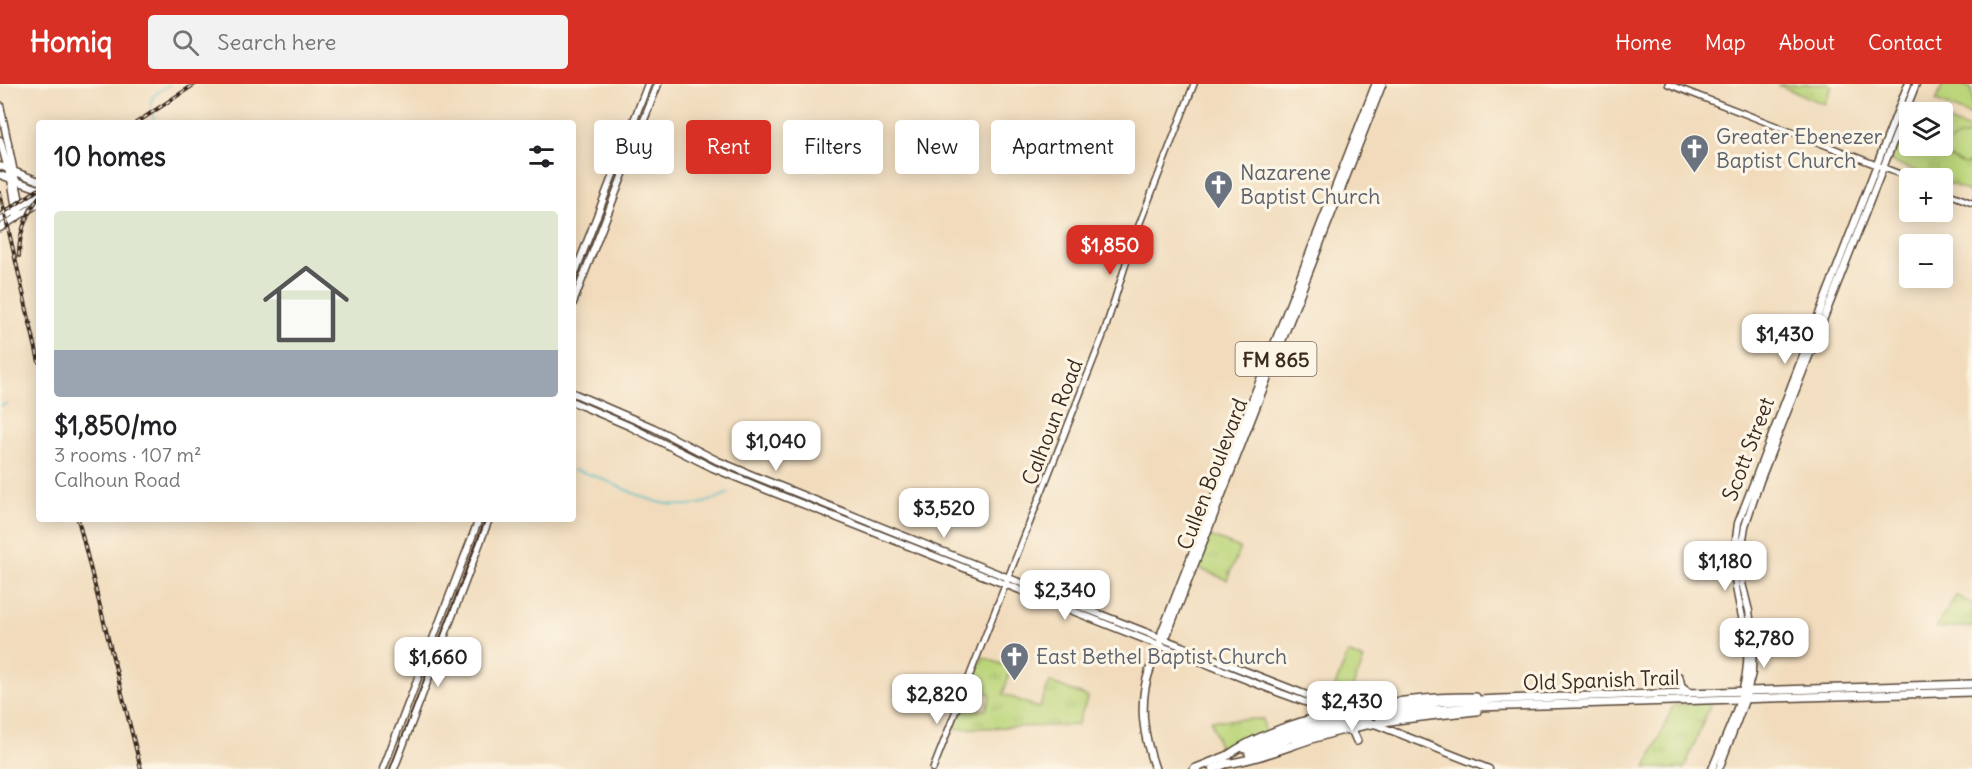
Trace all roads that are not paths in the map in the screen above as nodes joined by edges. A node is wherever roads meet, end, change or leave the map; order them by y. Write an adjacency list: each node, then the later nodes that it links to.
1 (648, 84): 31 (main road)
2 (1194, 84): 41 (street, Calhoun Road)
3 (1376, 84): 42 (main road, Cullen Boulevard / FM 865)
4 (1382, 84): 42 (main road, Cullen Boulevard / FM 865)
5 (1668, 84): 15 (street)
6 (1908, 84): 9 (main road, Scott Street)
7 (1916, 84): 10 (main road, Scott Street)
8 (656, 87): 32 (main road)
9 (1903, 102)
10 (1906, 102)
11 (0, 105): 13 (main road)
12 (1899, 116): 15 (main road, Scott Street)
13 (2, 121): 17 (main road)
14 (0, 140): 16 (main road)
15 (1880, 166): 18 (street); 47 (main road, Scott Street)
16 (3, 168): 17 (main road); 20 (main road)
17 (14, 172): 20 (main road); 21 (main road)
18 (1899, 174)
19 (0, 175): 20 (main road)
20 (13, 180): 22 (main road); 27 (main road)
21 (36, 180)
22 (36, 188)
23 (1953, 195): 25 (street)
24 (36, 197): 27 (main road)
25 (1972, 203)
26 (36, 205): 28 (main road)
27 (19, 208): 28 (main road); 29 (main road)
28 (15, 218): 30 (main road)
29 (0, 220)
30 (0, 228)
31 (576, 270)
32 (576, 290)
33 (576, 394): 34 (main road)
34 (593, 401): 36 (main road); 39 (main road)
35 (576, 403): 36 (main road)
36 (590, 409): 40 (main road)
37 (478, 522): 61 (main road)
38 (488, 522): 62 (main road)
39 (950, 554): 40 (main road); 41 (main road)
40 (947, 562): 41 (main road)
41 (1008, 582): 42 (main road); 63 (street, Calhoun Road)
42 (1161, 642): 50 (main road); 52 (main road); 64 (main road, Cullen Boulevard / FM 865)
43 (1679, 676): 45 (main road)
44 (1971, 688): 47 (main road, Old Spanish Trail)
45 (1692, 694): 46 (main road, Old Spanish Trail); 47 (main road, Old Spanish Trail)
46 (1621, 695): 48 (main road, Old Spanish Trail); 51 (main road)
47 (1743, 696): 51 (main road, Old Spanish Trail); 59 (main road, Scott Street)
48 (1567, 701): 49 (main road, Old Spanish Trail); 51 (main road, Old Spanish Trail)
49 (1499, 703): 52 (main road); 53 (main road, Old Spanish Trail); 56 (main road)
50 (1312, 704): 54 (main road); 55 (main road)
51 (1620, 704)
52 (1348, 711): 54 (main road); 56 (main road)
53 (1376, 714)
54 (1337, 717): 55 (main road); 56 (main road); 60 (main road)
55 (1316, 719): 60 (main road)
56 (1372, 723): 57 (main road); 67 (main road)
57 (1347, 726): 58 (main road); 60 (main road)
58 (1357, 741)
59 (1723, 749): 68 (main road, Scott Street); 69 (main road, Scott Street)
60 (1223, 761): 65 (main road); 66 (main road)
61 (383, 769)
62 (394, 769)
63 (933, 769)
64 (1155, 769)
65 (1194, 769)
66 (1213, 769)
67 (1489, 769)
68 (1712, 769)
69 (1719, 769)

